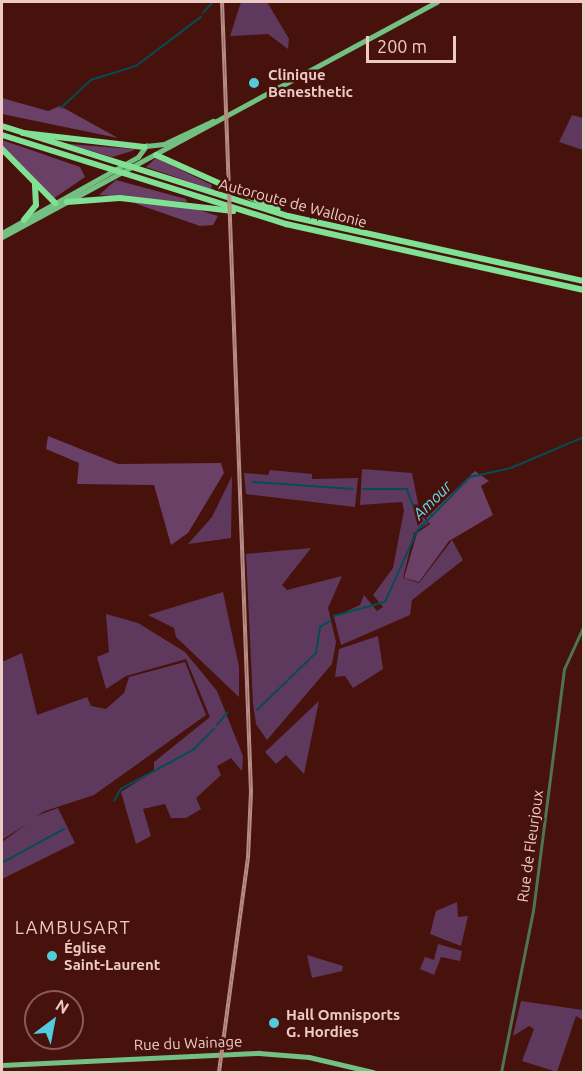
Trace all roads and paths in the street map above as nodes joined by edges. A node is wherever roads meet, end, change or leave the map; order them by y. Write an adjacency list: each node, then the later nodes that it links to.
1 (436, 2): 3 (main road)
2 (2, 126): 4 (highway, Autoroute de Wallonie)
3 (195, 131): 6 (main road); 7 (main road)
4 (20, 133): 9 (highway); 21 (highway, Autoroute de Wallonie)
5 (2, 135): 20 (highway, Autoroute de Wallonie)
6 (185, 138): 10 (main road); 11 (main road)
7 (153, 146): 9 (main road); 11 (main road)
8 (2, 149): 14 (highway)
9 (143, 150): 12 (main road); 15 (main road)
10 (166, 153): 13 (highway)
11 (156, 155): 12 (main road); 13 (highway)
12 (146, 159): 16 (main road)
13 (169, 163): 21 (highway)
14 (34, 181): 18 (highway); 22 (highway)
15 (91, 183): 16 (main road); 18 (main road)
16 (88, 191): 17 (highway); 19 (main road)
17 (95, 198): 19 (highway); 20 (highway)
18 (55, 203): 19 (main road); 22 (main road)
19 (65, 203): 23 (main road)
20 (212, 206): 25 (highway, Autoroute de Wallonie)
21 (288, 216): 24 (highway, Autoroute de Wallonie)
22 (24, 220): 23 (main road)
23 (2, 235)
24 (584, 281)
25 (584, 290)
26 (584, 625): 29 (street, Rue de Fleurjoux)
27 (2, 1065): 28 (main road, Rue du Wainage)
28 (373, 1072)
29 (501, 1072)

